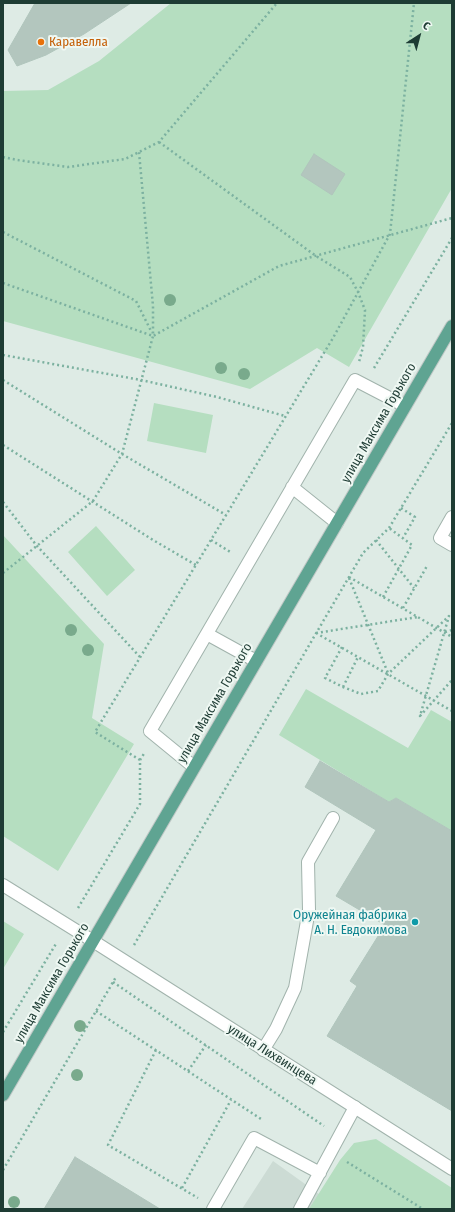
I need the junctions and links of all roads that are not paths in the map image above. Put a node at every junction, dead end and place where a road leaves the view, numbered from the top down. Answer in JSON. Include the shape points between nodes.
{"nodes":[{"id":1,"x":452,"y":326,"type":"edge"},
{"id":2,"x":405,"y":406,"type":"junction"},
{"id":3,"x":292,"y":488,"type":"junction"},
{"id":4,"x":452,"y":517,"type":"edge"},
{"id":5,"x":337,"y":523,"type":"junction"},
{"id":6,"x":452,"y":545,"type":"edge"},
{"id":7,"x":207,"y":634,"type":"junction"},
{"id":8,"x":256,"y":661,"type":"junction"},
{"id":9,"x":194,"y":767,"type":"junction"},
{"id":10,"x":333,"y":818,"type":"dead end"},
{"id":11,"x":3,"y":885,"type":"edge"},
{"id":12,"x":93,"y":941,"type":"junction"},
{"id":13,"x":263,"y":1050,"type":"junction"},
{"id":14,"x":3,"y":1095,"type":"edge"},
{"id":15,"x":355,"y":1107,"type":"junction"},
{"id":16,"x":451,"y":1165,"type":"edge"},
{"id":17,"x":320,"y":1174,"type":"junction"},
{"id":18,"x":213,"y":1208,"type":"edge"},
{"id":19,"x":300,"y":1209,"type":"edge"}],
"edges":[{"from":1,"to":2,"type":"main road","name":"улица Максима Горького"},
{"from":2,"to":3,"type":"street","via":[[354,380]]},
{"from":2,"to":5,"type":"main road","name":"улица Максима Горького"},
{"from":3,"to":5,"type":"street"},
{"from":3,"to":7,"type":"street"},
{"from":4,"to":6,"type":"street","via":[[440,538]]},
{"from":5,"to":8,"type":"main road","name":"улица Максима Горького"},
{"from":7,"to":8,"type":"street"},
{"from":7,"to":9,"type":"street","via":[[150,731]]},
{"from":8,"to":9,"type":"main road","name":"улица Максима Горького"},
{"from":9,"to":12,"type":"main road","name":"улица Максима Горького"},
{"from":10,"to":13,"type":"street","via":[[308,862],[310,910],[295,988]]},
{"from":11,"to":12,"type":"street","name":"улица Лихвинцева"},
{"from":12,"to":13,"type":"street","name":"улица Лихвинцева"},
{"from":12,"to":14,"type":"main road","name":"улица Максима Горького"},
{"from":13,"to":15,"type":"street","name":"улица Лихвинцева"},
{"from":15,"to":16,"type":"street","name":"улица Лихвинцева"},
{"from":15,"to":17,"type":"street"},
{"from":17,"to":18,"type":"street","via":[[254,1138]]},
{"from":17,"to":19,"type":"street"}]}
